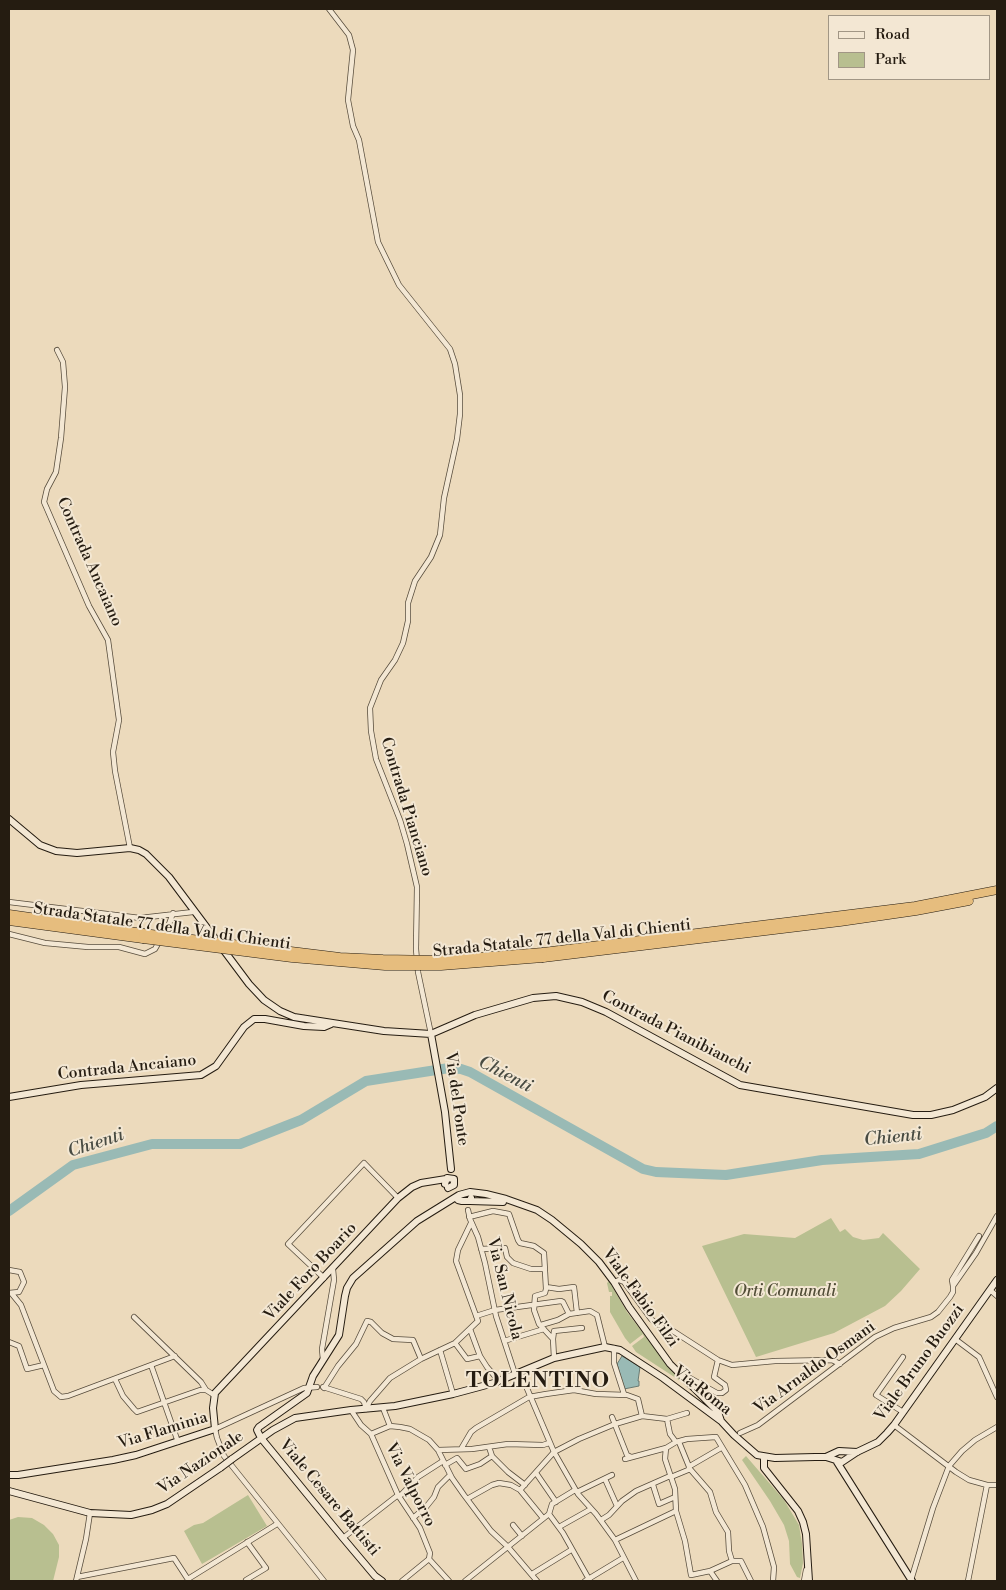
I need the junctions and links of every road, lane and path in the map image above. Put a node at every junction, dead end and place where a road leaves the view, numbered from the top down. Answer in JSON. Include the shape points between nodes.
{"nodes":[{"id":1,"x":329,"y":9,"type":"edge"},
{"id":2,"x":57,"y":350,"type":"dead end"},
{"id":3,"x":9,"y":819,"type":"edge"},
{"id":4,"x":130,"y":848,"type":"junction"},
{"id":5,"x":997,"y":890,"type":"edge"},
{"id":6,"x":997,"y":894,"type":"edge"},
{"id":7,"x":9,"y":902,"type":"edge"},
{"id":8,"x":193,"y":912,"type":"junction"},
{"id":9,"x":172,"y":913,"type":"junction"},
{"id":10,"x":9,"y":914,"type":"edge"},
{"id":11,"x":840,"y":919,"type":"junction"},
{"id":12,"x":9,"y":921,"type":"edge"},
{"id":13,"x":9,"y":934,"type":"edge"},
{"id":14,"x":143,"y":936,"type":"junction"},
{"id":15,"x":331,"y":1024,"type":"junction"},
{"id":16,"x":431,"y":1034,"type":"junction"},
{"id":17,"x":997,"y":1088,"type":"edge"},
{"id":18,"x":9,"y":1097,"type":"edge"},
{"id":19,"x":450,"y":1183,"type":"junction"},
{"id":20,"x":468,"y":1192,"type":"junction"},
{"id":21,"x":456,"y":1197,"type":"junction"},
{"id":22,"x":398,"y":1198,"type":"junction"},
{"id":23,"x":448,"y":1202,"type":"junction"},
{"id":24,"x":469,"y":1205,"type":"junction"},
{"id":25,"x":524,"y":1205,"type":"junction"},
{"id":26,"x":997,"y":1216,"type":"edge"},
{"id":27,"x":469,"y":1217,"type":"junction"},
{"id":28,"x":471,"y":1223,"type":"junction"},
{"id":29,"x":980,"y":1236,"type":"dead end"},
{"id":30,"x":481,"y":1249,"type":"junction"},
{"id":31,"x":333,"y":1269,"type":"junction"},
{"id":32,"x":544,"y":1269,"type":"junction"},
{"id":33,"x":9,"y":1270,"type":"edge"},
{"id":34,"x":324,"y":1278,"type":"junction"},
{"id":35,"x":997,"y":1280,"type":"edge"},
{"id":36,"x":614,"y":1282,"type":"junction"},
{"id":37,"x":952,"y":1286,"type":"junction"},
{"id":38,"x":546,"y":1287,"type":"junction"},
{"id":39,"x":21,"y":1289,"type":"junction"},
{"id":40,"x":990,"y":1290,"type":"junction"},
{"id":41,"x":10,"y":1293,"type":"edge"},
{"id":42,"x":997,"y":1296,"type":"edge"},
{"id":43,"x":534,"y":1304,"type":"junction"},
{"id":44,"x":21,"y":1305,"type":"junction"},
{"id":45,"x":495,"y":1310,"type":"junction"},
{"id":46,"x":577,"y":1313,"type":"junction"},
{"id":47,"x":568,"y":1314,"type":"junction"},
{"id":48,"x":476,"y":1316,"type":"junction"},
{"id":49,"x":134,"y":1317,"type":"dead end"},
{"id":50,"x":558,"y":1320,"type":"junction"},
{"id":51,"x":542,"y":1327,"type":"junction"},
{"id":52,"x":582,"y":1328,"type":"dead end"},
{"id":53,"x":470,"y":1329,"type":"junction"},
{"id":54,"x":560,"y":1330,"type":"junction"},
{"id":55,"x":553,"y":1339,"type":"junction"},
{"id":56,"x":955,"y":1339,"type":"junction"},
{"id":57,"x":504,"y":1341,"type":"junction"},
{"id":58,"x":9,"y":1342,"type":"edge"},
{"id":59,"x":455,"y":1343,"type":"junction"},
{"id":60,"x":605,"y":1347,"type":"junction"},
{"id":61,"x":614,"y":1348,"type":"junction"},
{"id":62,"x":440,"y":1350,"type":"junction"},
{"id":63,"x":174,"y":1356,"type":"junction"},
{"id":64,"x":480,"y":1356,"type":"junction"},
{"id":65,"x":902,"y":1356,"type":"dead end"},
{"id":66,"x":421,"y":1358,"type":"junction"},
{"id":67,"x":554,"y":1358,"type":"junction"},
{"id":68,"x":323,"y":1360,"type":"junction"},
{"id":69,"x":718,"y":1360,"type":"junction"},
{"id":70,"x":840,"y":1364,"type":"junction"},
{"id":71,"x":44,"y":1365,"type":"junction"},
{"id":72,"x":151,"y":1365,"type":"junction"},
{"id":73,"x":517,"y":1373,"type":"junction"},
{"id":74,"x":115,"y":1378,"type":"junction"},
{"id":75,"x":685,"y":1381,"type":"junction"},
{"id":76,"x":496,"y":1382,"type":"junction"},
{"id":77,"x":310,"y":1386,"type":"junction"},
{"id":78,"x":321,"y":1387,"type":"junction"},
{"id":79,"x":206,"y":1390,"type":"junction"},
{"id":80,"x":453,"y":1394,"type":"junction"},
{"id":81,"x":624,"y":1394,"type":"junction"},
{"id":82,"x":214,"y":1396,"type":"junction"},
{"id":83,"x":997,"y":1397,"type":"edge"},
{"id":84,"x":530,"y":1398,"type":"junction"},
{"id":85,"x":164,"y":1403,"type":"junction"},
{"id":86,"x":366,"y":1408,"type":"junction"},
{"id":87,"x":383,"y":1408,"type":"junction"},
{"id":88,"x":351,"y":1410,"type":"junction"},
{"id":89,"x":903,"y":1412,"type":"junction"},
{"id":90,"x":687,"y":1413,"type":"dead end"},
{"id":91,"x":642,"y":1416,"type":"junction"},
{"id":92,"x":612,"y":1417,"type":"dead end"},
{"id":93,"x":667,"y":1419,"type":"junction"},
{"id":94,"x":721,"y":1420,"type":"junction"},
{"id":95,"x":615,"y":1424,"type":"junction"},
{"id":96,"x":894,"y":1425,"type":"junction"},
{"id":97,"x":390,"y":1426,"type":"junction"},
{"id":98,"x":997,"y":1427,"type":"edge"},
{"id":99,"x":215,"y":1429,"type":"junction"},
{"id":100,"x":740,"y":1433,"type":"dead end"},
{"id":101,"x":371,"y":1434,"type":"junction"},
{"id":102,"x":261,"y":1438,"type":"junction"},
{"id":103,"x":178,"y":1442,"type":"junction"},
{"id":104,"x":677,"y":1442,"type":"junction"},
{"id":105,"x":549,"y":1443,"type":"junction"},
{"id":106,"x":489,"y":1447,"type":"junction"},
{"id":107,"x":666,"y":1448,"type":"junction"},
{"id":108,"x":721,"y":1448,"type":"junction"},
{"id":109,"x":461,"y":1449,"type":"junction"},
{"id":110,"x":438,"y":1450,"type":"junction"},
{"id":111,"x":554,"y":1452,"type":"junction"},
{"id":112,"x":857,"y":1452,"type":"junction"},
{"id":113,"x":492,"y":1456,"type":"junction"},
{"id":114,"x":631,"y":1456,"type":"junction"},
{"id":115,"x":764,"y":1457,"type":"junction"},
{"id":116,"x":625,"y":1459,"type":"dead end"},
{"id":117,"x":840,"y":1459,"type":"junction"},
{"id":118,"x":444,"y":1463,"type":"junction"},
{"id":119,"x":690,"y":1466,"type":"junction"},
{"id":120,"x":949,"y":1466,"type":"junction"},
{"id":121,"x":536,"y":1473,"type":"junction"},
{"id":122,"x":9,"y":1475,"type":"edge"},
{"id":123,"x":450,"y":1475,"type":"junction"},
{"id":124,"x":612,"y":1475,"type":"dead end"},
{"id":125,"x":671,"y":1477,"type":"junction"},
{"id":126,"x":605,"y":1478,"type":"junction"},
{"id":127,"x":525,"y":1485,"type":"junction"},
{"id":128,"x":653,"y":1485,"type":"junction"},
{"id":129,"x":987,"y":1485,"type":"junction"},
{"id":130,"x":997,"y":1485,"type":"edge"},
{"id":131,"x":520,"y":1490,"type":"junction"},
{"id":132,"x":9,"y":1491,"type":"edge"},
{"id":133,"x":576,"y":1491,"type":"junction"},
{"id":134,"x":398,"y":1496,"type":"junction"},
{"id":135,"x":675,"y":1497,"type":"junction"},
{"id":136,"x":467,"y":1499,"type":"junction"},
{"id":137,"x":556,"y":1502,"type":"junction"},
{"id":138,"x":615,"y":1508,"type":"junction"},
{"id":139,"x":591,"y":1509,"type":"junction"},
{"id":140,"x":676,"y":1511,"type":"junction"},
{"id":141,"x":90,"y":1513,"type":"junction"},
{"id":142,"x":549,"y":1514,"type":"junction"},
{"id":143,"x":413,"y":1518,"type":"junction"},
{"id":144,"x":543,"y":1518,"type":"junction"},
{"id":145,"x":601,"y":1520,"type":"junction"},
{"id":146,"x":277,"y":1524,"type":"junction"},
{"id":147,"x":513,"y":1525,"type":"dead end"},
{"id":148,"x":559,"y":1527,"type":"junction"},
{"id":149,"x":522,"y":1536,"type":"junction"},
{"id":150,"x":343,"y":1538,"type":"junction"},
{"id":151,"x":615,"y":1540,"type":"junction"},
{"id":152,"x":247,"y":1542,"type":"junction"},
{"id":153,"x":508,"y":1547,"type":"junction"},
{"id":154,"x":571,"y":1550,"type":"junction"},
{"id":155,"x":623,"y":1558,"type":"junction"},
{"id":156,"x":429,"y":1559,"type":"junction"},
{"id":157,"x":732,"y":1561,"type":"junction"},
{"id":158,"x":807,"y":1564,"type":"junction"},
{"id":159,"x":710,"y":1571,"type":"junction"},
{"id":160,"x":532,"y":1574,"type":"junction"},
{"id":161,"x":375,"y":1578,"type":"edge"},
{"id":162,"x":76,"y":1579,"type":"edge"},
{"id":163,"x":189,"y":1580,"type":"edge"},
{"id":164,"x":246,"y":1580,"type":"dead end"},
{"id":165,"x":587,"y":1580,"type":"edge"},
{"id":166,"x":912,"y":1580,"type":"edge"},
{"id":167,"x":323,"y":1581,"type":"edge"},
{"id":168,"x":382,"y":1581,"type":"edge"},
{"id":169,"x":402,"y":1581,"type":"edge"},
{"id":170,"x":449,"y":1581,"type":"edge"},
{"id":171,"x":465,"y":1581,"type":"edge"},
{"id":172,"x":537,"y":1581,"type":"edge"},
{"id":173,"x":636,"y":1581,"type":"edge"},
{"id":174,"x":718,"y":1581,"type":"edge"},
{"id":175,"x":751,"y":1581,"type":"edge"},
{"id":176,"x":773,"y":1581,"type":"edge"},
{"id":177,"x":804,"y":1581,"type":"edge"},
{"id":178,"x":809,"y":1581,"type":"edge"},
{"id":179,"x":968,"y":1581,"type":"edge"}],
"edges":[{"from":1,"to":16,"type":"street","name":"Contrada Pianciano","via":[[349,35],[353,50],[348,100],[378,242],[399,284],[450,349],[460,395],[457,439],[444,498],[440,535],[431,558],[415,581],[408,603],[403,643],[381,680],[370,708],[370,732],[376,759],[400,820],[416,887],[418,972]]},
{"from":2,"to":4,"type":"street","name":"Contrada Ancaiano","via":[[63,362],[65,387],[61,438],[56,472],[44,502],[89,606],[108,640],[119,720],[113,752],[115,771]]},
{"from":3,"to":4,"type":"street","via":[[40,845],[56,851],[78,853]]},
{"from":4,"to":8,"type":"street","via":[[139,850],[169,877]]},
{"from":5,"to":11,"type":"highway","name":"Strada Statale 77 della Val di Chienti"},
{"from":6,"to":11,"type":"highway","name":"Strada Statale 77 della Val di Chienti","via":[[950,906]]},
{"from":7,"to":9,"type":"street","via":[[140,918]]},
{"from":8,"to":9,"type":"street"},
{"from":8,"to":15,"type":"street","via":[[264,1000],[294,1017]]},
{"from":9,"to":13,"type":"street","via":[[155,949],[145,954],[119,947],[45,943]]},
{"from":10,"to":14,"type":"highway","name":"Strada Statale 77 della Val di Chienti"},
{"from":11,"to":14,"type":"highway","name":"Strada Statale 77 della Val di Chienti","bridge":true,"via":[[543,958],[441,966],[340,963]]},
{"from":12,"to":14,"type":"highway","name":"Strada Statale 77 della Val di Chienti"},
{"from":15,"to":16,"type":"street","name":"Contrada Ancaiano","via":[[384,1032]]},
{"from":15,"to":18,"type":"street","name":"Contrada Ancaiano","via":[[314,1027],[254,1019],[244,1027],[216,1066],[201,1075],[81,1085]]},
{"from":16,"to":17,"type":"street","name":"Contrada Pianibianchi","via":[[485,1012],[534,998],[556,996],[606,1012],[740,1085],[913,1115],[953,1110],[985,1097]]},
{"from":16,"to":19,"type":"street","name":"Via del Ponte","via":[[445,1112]]},
{"from":19,"to":20,"type":"street"},
{"from":19,"to":21,"type":"street","name":"Via del Ponte"},
{"from":19,"to":22,"type":"street","name":"Viale Foro Boario","via":[[430,1181],[416,1185]]},
{"from":19,"to":23,"type":"street","name":"Via del Ponte"},
{"from":20,"to":21,"type":"street"},
{"from":20,"to":24,"type":"street","via":[[472,1196]]},
{"from":20,"to":25,"type":"street","name":"Viale Fabio Filzi"},
{"from":21,"to":23,"type":"street"},
{"from":21,"to":24,"type":"street","name":"Viale Fabio Filzi"},
{"from":22,"to":31,"type":"street","name":"Viale Foro Boario"},
{"from":22,"to":34,"type":"street","via":[[364,1163],[288,1244]]},
{"from":23,"to":68,"type":"street","via":[[418,1221],[353,1278],[344,1296],[339,1335]]},
{"from":24,"to":25,"type":"street","name":"Viale Fabio Filzi","via":[[498,1201]]},
{"from":24,"to":27,"type":"street","name":"Via San Nicola"},
{"from":25,"to":36,"type":"street","name":"Viale Fabio Filzi","via":[[552,1220],[581,1244]]},
{"from":26,"to":37,"type":"street","name":"Via Arnaldo Osmani"},
{"from":27,"to":28,"type":"street","name":"Via San Nicola"},
{"from":27,"to":32,"type":"street","via":[[492,1211],[510,1214],[520,1243],[534,1246],[544,1253]]},
{"from":28,"to":30,"type":"street","name":"Via San Nicola"},
{"from":28,"to":48,"type":"street","via":[[456,1261]]},
{"from":29,"to":37,"type":"street","via":[[952,1280]]},
{"from":30,"to":32,"type":"street","via":[[505,1248],[512,1263]]},
{"from":30,"to":45,"type":"street","name":"Via San Nicola"},
{"from":31,"to":34,"type":"street","name":"Viale Foro Boario"},
{"from":31,"to":68,"type":"street"},
{"from":32,"to":38,"type":"street"},
{"from":33,"to":39,"type":"street","via":[[16,1270],[22,1275]]},
{"from":34,"to":82,"type":"street","name":"Viale Foro Boario"},
{"from":35,"to":40,"type":"street","name":"Viale Bruno Buozzi"},
{"from":36,"to":69,"type":"street","via":[[624,1282],[657,1324],[674,1331]]},
{"from":36,"to":75,"type":"street","name":"Viale Fabio Filzi","via":[[658,1349]]},
{"from":37,"to":70,"type":"street","name":"Via Arnaldo Osmani","via":[[950,1297],[931,1317],[876,1337]]},
{"from":38,"to":43,"type":"street","via":[[545,1293],[535,1296]]},
{"from":38,"to":46,"type":"street","via":[[574,1287]]},
{"from":39,"to":41,"type":"street"},
{"from":39,"to":44,"type":"street"},
{"from":40,"to":42,"type":"street"},
{"from":40,"to":56,"type":"street","name":"Viale Bruno Buozzi"},
{"from":41,"to":44,"type":"street"},
{"from":43,"to":45,"type":"street"},
{"from":43,"to":47,"type":"street","via":[[561,1301]]},
{"from":43,"to":51,"type":"street"},
{"from":44,"to":71,"type":"street"},
{"from":45,"to":48,"type":"street"},
{"from":45,"to":57,"type":"street","name":"Via San Nicola"},
{"from":46,"to":47,"type":"street"},
{"from":46,"to":60,"type":"street","via":[[597,1315]]},
{"from":47,"to":50,"type":"street"},
{"from":48,"to":53,"type":"street","via":[[478,1321]]},
{"from":49,"to":63,"type":"street"},
{"from":50,"to":51,"type":"street"},
{"from":50,"to":54,"type":"street"},
{"from":51,"to":55,"type":"street"},
{"from":51,"to":57,"type":"street"},
{"from":52,"to":54,"type":"street"},
{"from":53,"to":59,"type":"street"},
{"from":53,"to":64,"type":"street"},
{"from":54,"to":55,"type":"street","via":[[554,1331]]},
{"from":55,"to":67,"type":"street"},
{"from":56,"to":83,"type":"street","via":[[979,1357]]},
{"from":56,"to":89,"type":"street","name":"Viale Bruno Buozzi"},
{"from":57,"to":73,"type":"street","name":"Via San Nicola"},
{"from":58,"to":71,"type":"street","via":[[19,1346],[27,1369]]},
{"from":59,"to":62,"type":"street"},
{"from":59,"to":64,"type":"street","via":[[467,1359]]},
{"from":60,"to":61,"type":"street","name":"Via Roma"},
{"from":60,"to":67,"type":"street","name":"Via Roma"},
{"from":61,"to":81,"type":"street","via":[[614,1363]]},
{"from":61,"to":94,"type":"street","name":"Via Roma","via":[[631,1356]]},
{"from":62,"to":66,"type":"street"},
{"from":62,"to":80,"type":"street"},
{"from":63,"to":72,"type":"street"},
{"from":63,"to":79,"type":"street"},
{"from":64,"to":76,"type":"street"},
{"from":65,"to":89,"type":"street","via":[[876,1395]]},
{"from":66,"to":78,"type":"street","via":[[413,1340],[393,1339],[367,1321],[356,1344]]},
{"from":66,"to":86,"type":"street","via":[[390,1378]]},
{"from":67,"to":73,"type":"street","name":"Via Roma"},
{"from":68,"to":77,"type":"street"},
{"from":69,"to":70,"type":"street","via":[[732,1365],[832,1360]]},
{"from":69,"to":75,"type":"street","via":[[714,1377],[725,1385],[726,1390],[722,1393],[690,1378]]},
{"from":70,"to":100,"type":"street","name":"Via Arnaldo Osmani","via":[[758,1425]]},
{"from":71,"to":74,"type":"street","via":[[54,1391],[61,1397]]},
{"from":72,"to":74,"type":"street"},
{"from":72,"to":85,"type":"street"},
{"from":73,"to":76,"type":"street","name":"Via Roma"},
{"from":73,"to":84,"type":"street","name":"Via San Nicola"},
{"from":74,"to":85,"type":"street","via":[[123,1396],[137,1412]]},
{"from":75,"to":94,"type":"street","name":"Viale Fabio Filzi","via":[[718,1412]]},
{"from":76,"to":80,"type":"street","name":"Via Roma"},
{"from":77,"to":78,"type":"street","name":"Via Flaminia"},
{"from":77,"to":99,"type":"street","name":"Via Flaminia"},
{"from":77,"to":102,"type":"street","via":[[306,1395],[259,1427]]},
{"from":78,"to":86,"type":"street","name":"Via Flaminia","via":[[363,1400]]},
{"from":79,"to":82,"type":"street"},
{"from":79,"to":85,"type":"street"},
{"from":80,"to":87,"type":"street","name":"Via Roma"},
{"from":81,"to":84,"type":"street","via":[[574,1390]]},
{"from":81,"to":91,"type":"street","via":[[638,1399]]},
{"from":82,"to":99,"type":"street"},
{"from":84,"to":105,"type":"street","name":"Via San Nicola"},
{"from":84,"to":109,"type":"street","via":[[471,1432]]},
{"from":85,"to":103,"type":"street"},
{"from":86,"to":87,"type":"street","name":"Via Nazionale"},
{"from":86,"to":88,"type":"street","name":"Via Nazionale"},
{"from":87,"to":97,"type":"street"},
{"from":88,"to":101,"type":"street","name":"Via Valporro"},
{"from":88,"to":102,"type":"street","name":"Via Nazionale","via":[[295,1418]]},
{"from":89,"to":96,"type":"street","name":"Viale Bruno Buozzi"},
{"from":90,"to":93,"type":"street"},
{"from":91,"to":93,"type":"street"},
{"from":91,"to":95,"type":"street"},
{"from":92,"to":95,"type":"street"},
{"from":93,"to":104,"type":"street","via":[[670,1434]]},
{"from":94,"to":115,"type":"street","name":"Via Roma","via":[[751,1451]]},
{"from":95,"to":111,"type":"street"},
{"from":95,"to":114,"type":"street","via":[[627,1455]]},
{"from":96,"to":112,"type":"street","name":"Viale Bruno Buozzi","via":[[878,1442]]},
{"from":96,"to":120,"type":"street"},
{"from":97,"to":101,"type":"street"},
{"from":97,"to":110,"type":"street","via":[[410,1429],[429,1440]]},
{"from":98,"to":120,"type":"street","via":[[975,1440]]},
{"from":99,"to":103,"type":"street","name":"Via Flaminia"},
{"from":99,"to":146,"type":"street","via":[[224,1456]]},
{"from":101,"to":134,"type":"street","name":"Via Valporro"},
{"from":102,"to":141,"type":"street","name":"Via Nazionale","bridge":true,"via":[[167,1504],[122,1515]]},
{"from":102,"to":150,"type":"street","name":"Viale Cesare Battisti"},
{"from":103,"to":122,"type":"street","name":"Via Flaminia","via":[[113,1460]]},
{"from":104,"to":107,"type":"street"},
{"from":104,"to":108,"type":"street","via":[[716,1437]]},
{"from":104,"to":119,"type":"street"},
{"from":105,"to":106,"type":"street"},
{"from":105,"to":111,"type":"street","name":"Via San Nicola"},
{"from":106,"to":109,"type":"street"},
{"from":106,"to":113,"type":"street"},
{"from":107,"to":114,"type":"street"},
{"from":107,"to":125,"type":"street","via":[[665,1459]]},
{"from":108,"to":119,"type":"street"},
{"from":108,"to":176,"type":"street","via":[[745,1485],[763,1527],[774,1567]]},
{"from":109,"to":110,"type":"street"},
{"from":110,"to":118,"type":"street"},
{"from":111,"to":121,"type":"street"},
{"from":111,"to":133,"type":"street","name":"Via San Nicola"},
{"from":112,"to":117,"type":"street","name":"Viale Bruno Buozzi"},
{"from":112,"to":117,"type":"street","name":"Viale Bruno Buozzi","via":[[843,1452],[846,1455]]},
{"from":113,"to":118,"type":"street","via":[[466,1469],[457,1458]]},
{"from":113,"to":127,"type":"street"},
{"from":114,"to":116,"type":"street"},
{"from":115,"to":117,"type":"street"},
{"from":115,"to":158,"type":"street","via":[[764,1468],[803,1522]]},
{"from":117,"to":166,"type":"street","via":[[844,1472]]},
{"from":118,"to":123,"type":"street"},
{"from":118,"to":134,"type":"street","via":[[418,1477]]},
{"from":119,"to":125,"type":"street"},
{"from":119,"to":157,"type":"street","via":[[710,1492],[716,1512],[728,1532],[728,1551]]},
{"from":120,"to":129,"type":"street","via":[[969,1480]]},
{"from":120,"to":166,"type":"street"},
{"from":121,"to":127,"type":"street"},
{"from":121,"to":137,"type":"street"},
{"from":123,"to":136,"type":"street"},
{"from":123,"to":143,"type":"street","via":[[426,1507]]},
{"from":124,"to":126,"type":"street"},
{"from":125,"to":128,"type":"street"},
{"from":125,"to":135,"type":"street"},
{"from":126,"to":133,"type":"street"},
{"from":126,"to":138,"type":"street"},
{"from":127,"to":131,"type":"street"},
{"from":128,"to":135,"type":"street","via":[[659,1504]]},
{"from":128,"to":138,"type":"street","via":[[636,1491]]},
{"from":129,"to":130,"type":"street"},
{"from":129,"to":179,"type":"street"},
{"from":131,"to":136,"type":"street","via":[[499,1483]]},
{"from":131,"to":144,"type":"street"},
{"from":132,"to":141,"type":"street","name":"Via Nazionale"},
{"from":133,"to":137,"type":"street"},
{"from":133,"to":139,"type":"street","name":"Via San Nicola"},
{"from":134,"to":143,"type":"street","name":"Via Valporro"},
{"from":134,"to":150,"type":"street"},
{"from":135,"to":140,"type":"street"},
{"from":136,"to":153,"type":"street","via":[[491,1531]]},
{"from":137,"to":142,"type":"street"},
{"from":138,"to":145,"type":"street"},
{"from":139,"to":145,"type":"street","name":"Via San Nicola"},
{"from":139,"to":148,"type":"street"},
{"from":140,"to":151,"type":"street"},
{"from":140,"to":159,"type":"street","via":[[691,1575]]},
{"from":141,"to":162,"type":"street"},
{"from":142,"to":144,"type":"street"},
{"from":142,"to":148,"type":"street"},
{"from":143,"to":156,"type":"street","name":"Via Valporro","via":[[430,1553]]},
{"from":144,"to":149,"type":"street"},
{"from":145,"to":151,"type":"street","name":"Via San Nicola"},
{"from":146,"to":152,"type":"street"},
{"from":146,"to":167,"type":"street"},
{"from":147,"to":149,"type":"street"},
{"from":148,"to":154,"type":"street"},
{"from":149,"to":153,"type":"street"},
{"from":150,"to":161,"type":"street","name":"Viale Cesare Battisti"},
{"from":151,"to":155,"type":"street","name":"Via San Nicola"},
{"from":152,"to":163,"type":"street"},
{"from":152,"to":164,"type":"street","via":[[266,1568]]},
{"from":153,"to":160,"type":"street"},
{"from":153,"to":171,"type":"street"},
{"from":154,"to":160,"type":"street"},
{"from":154,"to":165,"type":"street"},
{"from":155,"to":165,"type":"street"},
{"from":155,"to":173,"type":"street","name":"Via San Nicola"},
{"from":156,"to":169,"type":"street"},
{"from":156,"to":170,"type":"street"},
{"from":157,"to":159,"type":"street"},
{"from":157,"to":175,"type":"street","via":[[740,1561]]},
{"from":158,"to":177,"type":"street"},
{"from":158,"to":178,"type":"street"},
{"from":159,"to":174,"type":"street"},
{"from":160,"to":172,"type":"street"},
{"from":161,"to":168,"type":"street","name":"Viale Cesare Battisti"},
{"from":162,"to":163,"type":"street","via":[[174,1558]]}]}
